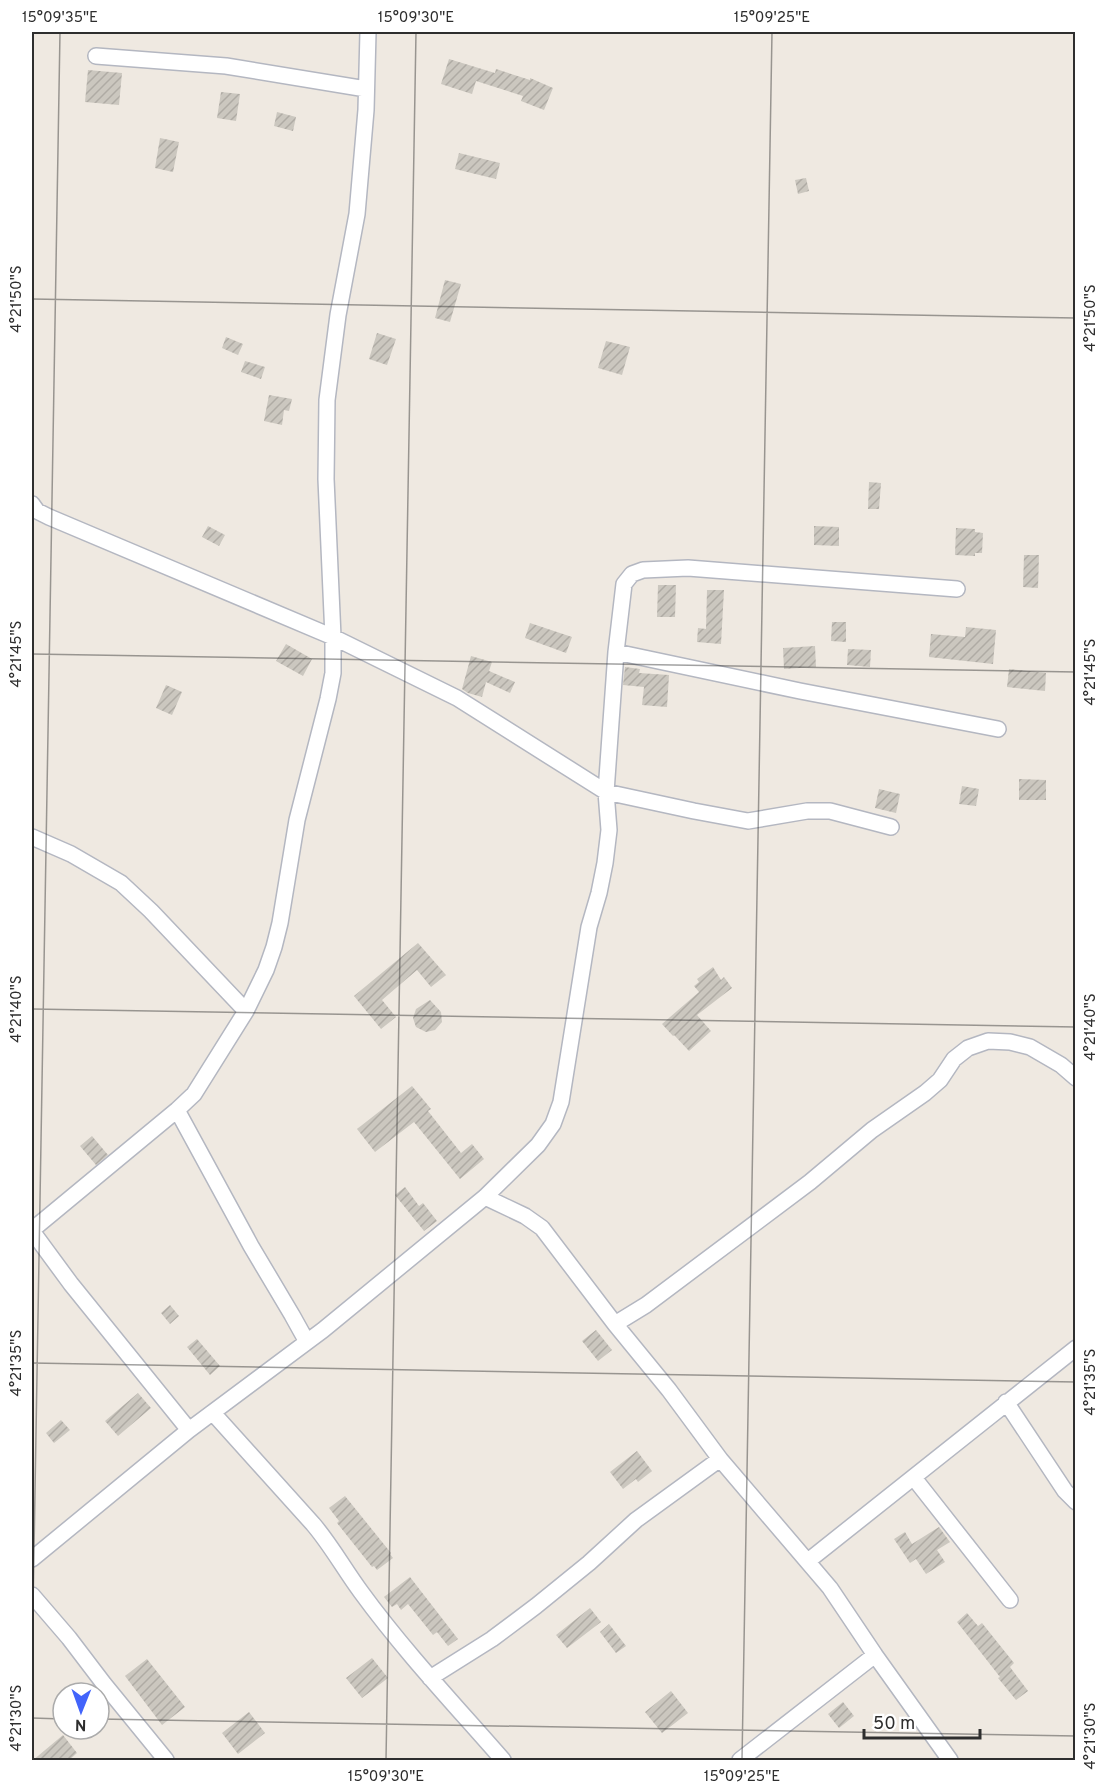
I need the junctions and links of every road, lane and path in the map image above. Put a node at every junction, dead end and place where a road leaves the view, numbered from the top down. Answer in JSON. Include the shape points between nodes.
{"nodes":[{"id":1,"x":368,"y":32,"type":"edge"},
{"id":2,"x":96,"y":56,"type":"dead end"},
{"id":3,"x":366,"y":89,"type":"junction"},
{"id":4,"x":32,"y":504,"type":"edge"},
{"id":5,"x":957,"y":589,"type":"dead end"},
{"id":6,"x":333,"y":637,"type":"junction"},
{"id":7,"x":616,"y":652,"type":"junction"},
{"id":8,"x":998,"y":729,"type":"dead end"},
{"id":9,"x":606,"y":792,"type":"junction"},
{"id":10,"x":891,"y":826,"type":"dead end"},
{"id":11,"x":32,"y":837,"type":"edge"},
{"id":12,"x":246,"y":1011,"type":"junction"},
{"id":13,"x":1076,"y":1078,"type":"edge"},
{"id":14,"x":177,"y":1110,"type":"junction"},
{"id":15,"x":485,"y":1197,"type":"junction"},
{"id":16,"x":32,"y":1231,"type":"edge"},
{"id":17,"x":615,"y":1324,"type":"junction"},
{"id":18,"x":307,"y":1342,"type":"junction"},
{"id":19,"x":1076,"y":1348,"type":"edge"},
{"id":20,"x":1006,"y":1402,"type":"junction"},
{"id":21,"x":213,"y":1413,"type":"junction"},
{"id":22,"x":189,"y":1430,"type":"junction"},
{"id":23,"x":720,"y":1459,"type":"junction"},
{"id":24,"x":914,"y":1478,"type":"junction"},
{"id":25,"x":1076,"y":1502,"type":"edge"},
{"id":26,"x":32,"y":1559,"type":"edge"},
{"id":27,"x":808,"y":1561,"type":"junction"},
{"id":28,"x":32,"y":1596,"type":"edge"},
{"id":29,"x":1010,"y":1600,"type":"dead end"},
{"id":30,"x":874,"y":1655,"type":"junction"},
{"id":31,"x":430,"y":1678,"type":"junction"},
{"id":32,"x":166,"y":1761,"type":"edge"},
{"id":33,"x":503,"y":1761,"type":"edge"},
{"id":34,"x":740,"y":1761,"type":"edge"},
{"id":35,"x":950,"y":1761,"type":"edge"}],
"edges":[{"from":1,"to":3,"type":"street"},
{"from":2,"to":3,"type":"street","via":[[226,66]]},
{"from":3,"to":6,"type":"street","via":[[357,214],[327,400]]},
{"from":4,"to":6,"type":"street","via":[[49,517]]},
{"from":5,"to":7,"type":"street","via":[[688,568],[643,570],[632,574],[624,584]]},
{"from":6,"to":9,"type":"street","via":[[457,698]]},
{"from":6,"to":12,"type":"street","via":[[333,673],[297,820],[274,947]]},
{"from":7,"to":8,"type":"street"},
{"from":7,"to":9,"type":"street"},
{"from":9,"to":10,"type":"street","via":[[748,821],[830,811]]},
{"from":9,"to":15,"type":"street","via":[[609,830],[605,863],[589,927],[561,1102],[553,1124],[538,1145]]},
{"from":11,"to":12,"type":"street","via":[[121,883]]},
{"from":12,"to":14,"type":"street","via":[[194,1094]]},
{"from":13,"to":17,"type":"street","via":[[1030,1047],[987,1041],[968,1048],[925,1093],[654,1299]]},
{"from":14,"to":16,"type":"street"},
{"from":14,"to":18,"type":"street"},
{"from":15,"to":17,"type":"street","via":[[542,1228]]},
{"from":15,"to":18,"type":"street"},
{"from":16,"to":22,"type":"street"},
{"from":17,"to":23,"type":"street"},
{"from":18,"to":21,"type":"street"},
{"from":19,"to":20,"type":"street"},
{"from":20,"to":24,"type":"street"},
{"from":20,"to":25,"type":"street"},
{"from":21,"to":22,"type":"street"},
{"from":21,"to":31,"type":"street","via":[[327,1540],[360,1591]]},
{"from":22,"to":26,"type":"street"},
{"from":23,"to":27,"type":"street"},
{"from":23,"to":31,"type":"street","via":[[636,1520],[536,1606]]},
{"from":24,"to":27,"type":"street"},
{"from":24,"to":29,"type":"street"},
{"from":27,"to":30,"type":"street"},
{"from":28,"to":32,"type":"street"},
{"from":30,"to":34,"type":"street"},
{"from":30,"to":35,"type":"street"},
{"from":31,"to":33,"type":"street"}]}
